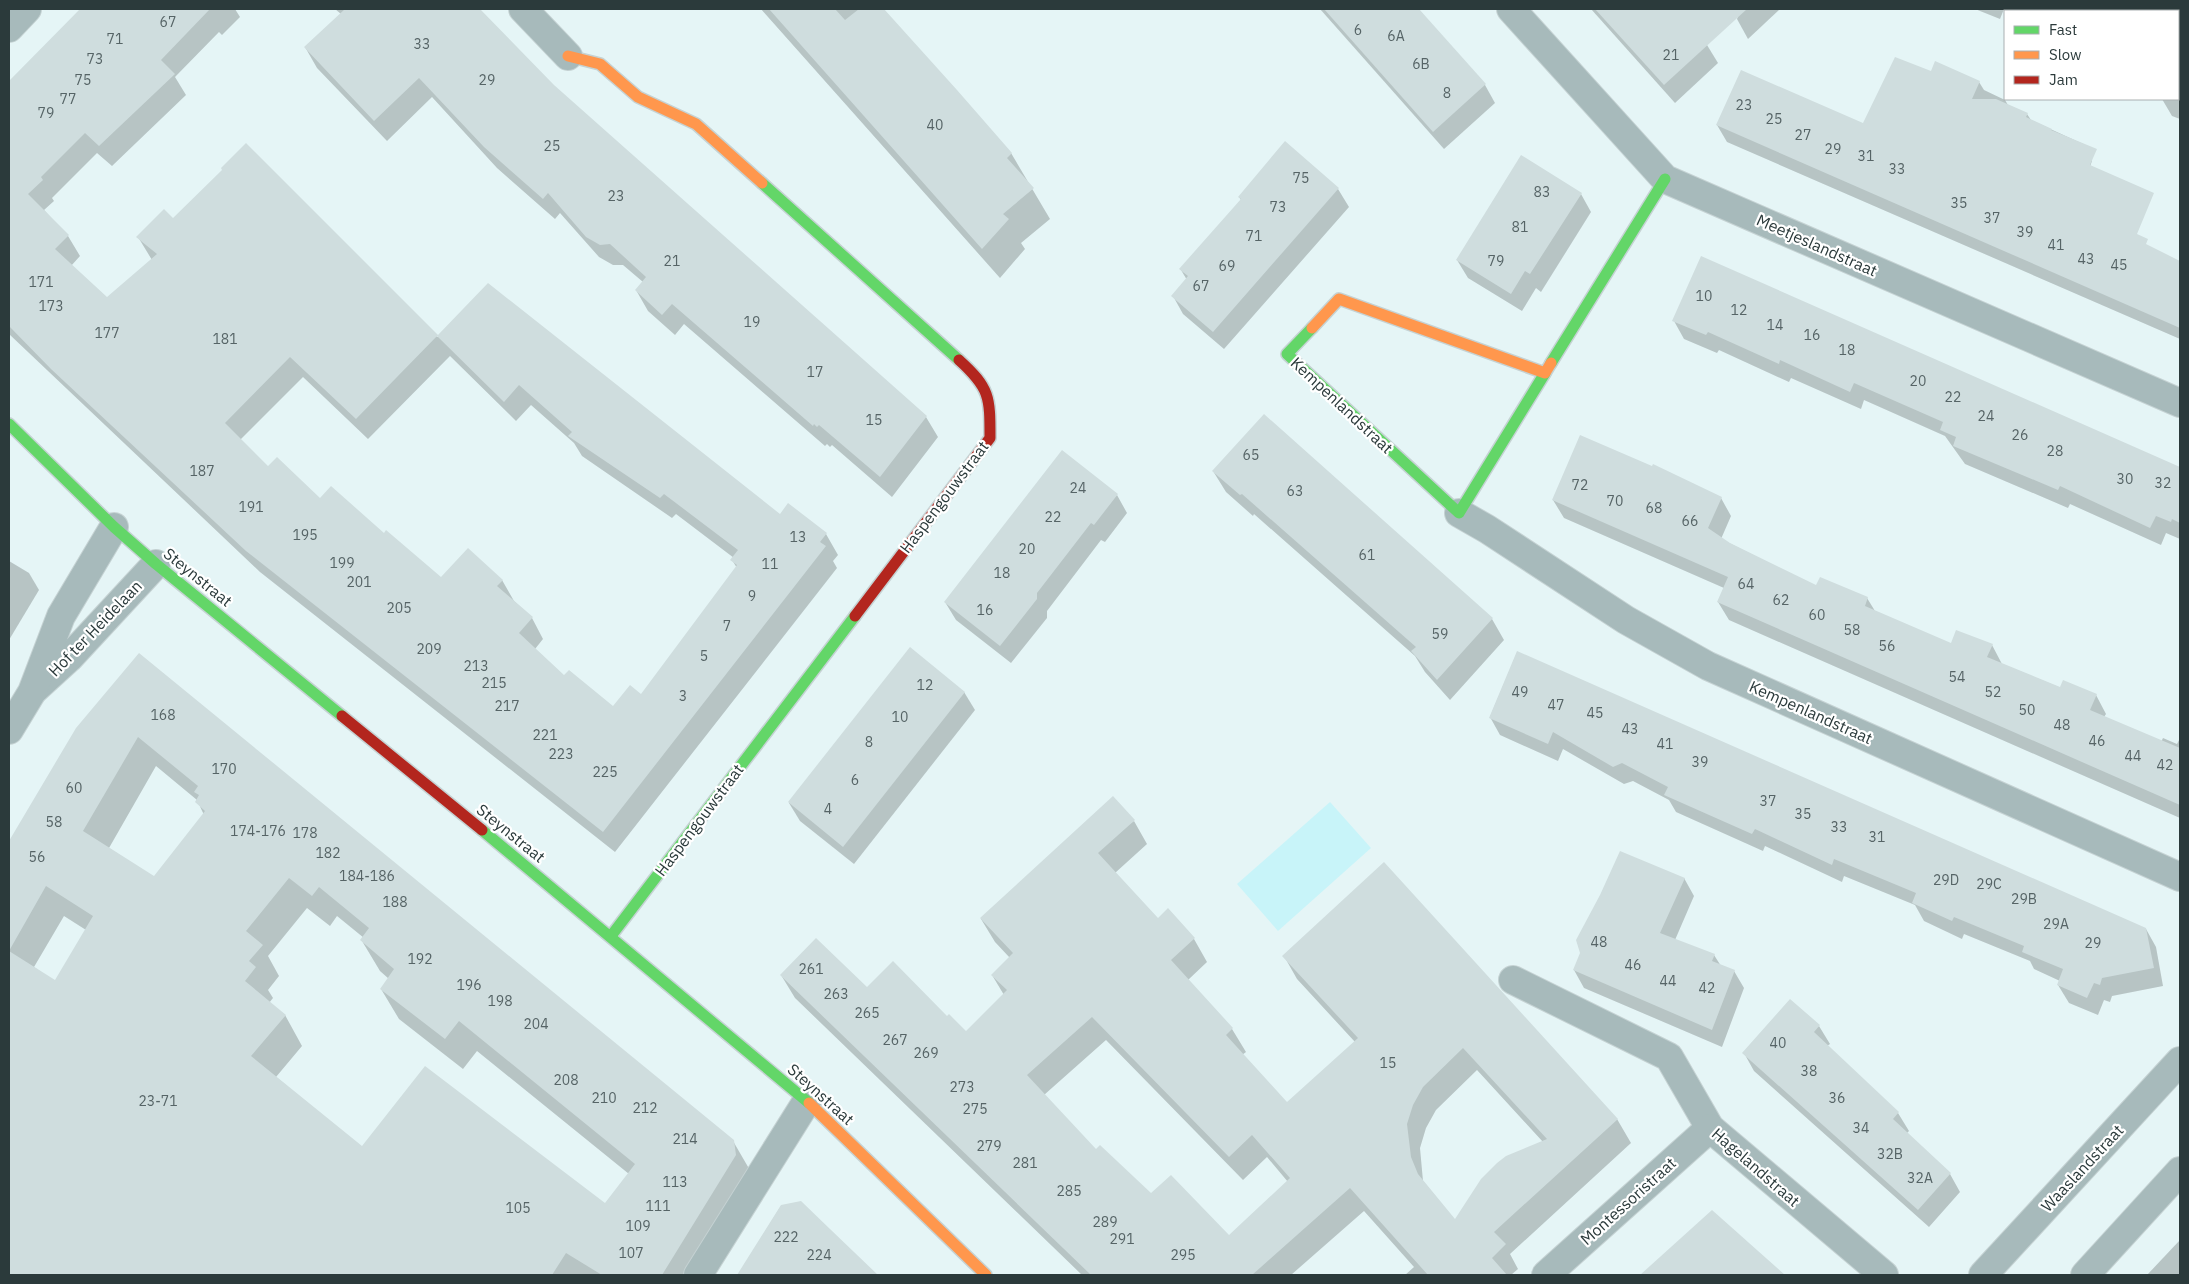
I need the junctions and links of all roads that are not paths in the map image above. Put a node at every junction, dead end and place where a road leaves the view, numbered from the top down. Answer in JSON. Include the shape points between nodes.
{"nodes":[{"id":1,"x":27,"y":9,"type":"edge"},
{"id":2,"x":522,"y":9,"type":"edge"},
{"id":3,"x":1511,"y":9,"type":"edge"},
{"id":4,"x":9,"y":28,"type":"edge"},
{"id":5,"x":568,"y":56,"type":"joint"},
{"id":6,"x":1665,"y":179,"type":"junction"},
{"id":7,"x":1545,"y":374,"type":"junction"},
{"id":8,"x":2180,"y":403,"type":"edge"},
{"id":9,"x":9,"y":424,"type":"edge"},
{"id":10,"x":1459,"y":513,"type":"junction"},
{"id":11,"x":114,"y":527,"type":"junction"},
{"id":12,"x":156,"y":564,"type":"junction"},
{"id":13,"x":32,"y":692,"type":"junction"},
{"id":14,"x":9,"y":730,"type":"edge"},
{"id":15,"x":2180,"y":877,"type":"edge"},
{"id":16,"x":611,"y":936,"type":"junction"},
{"id":17,"x":1512,"y":980,"type":"dead end"},
{"id":18,"x":2180,"y":1061,"type":"edge"},
{"id":19,"x":807,"y":1101,"type":"junction"},
{"id":20,"x":1710,"y":1128,"type":"junction"},
{"id":21,"x":2180,"y":1171,"type":"edge"},
{"id":22,"x":698,"y":1275,"type":"edge"},
{"id":23,"x":986,"y":1275,"type":"edge"},
{"id":24,"x":1546,"y":1275,"type":"edge"},
{"id":25,"x":1884,"y":1275,"type":"edge"},
{"id":26,"x":1983,"y":1275,"type":"edge"},
{"id":27,"x":2085,"y":1275,"type":"edge"}],
"edges":[{"from":1,"to":4,"type":"street"},
{"from":2,"to":5,"type":"street","name":"Haspengouwstraat"},
{"from":3,"to":6,"type":"street","name":"Meetjeslandstraat"},
{"from":5,"to":16,"type":"street","name":"Haspengouwstraat","via":[[600,64],[638,97],[696,124],[979,378],[990,403],[990,438]]},
{"from":6,"to":7,"type":"street"},
{"from":6,"to":8,"type":"street","name":"Meetjeslandstraat"},
{"from":7,"to":10,"type":"street"},
{"from":7,"to":10,"type":"street","name":"Kempenlandstraat","via":[[1339,299],[1287,354]]},
{"from":9,"to":11,"type":"street","name":"Steynstraat"},
{"from":10,"to":15,"type":"street","name":"Kempenlandstraat","via":[[1626,620],[1708,666]]},
{"from":11,"to":12,"type":"street","name":"Steynstraat"},
{"from":11,"to":13,"type":"street","name":"Hof ter Heidelaan","via":[[61,616]]},
{"from":12,"to":13,"type":"street","name":"Hof ter Heidelaan","via":[[69,658]]},
{"from":12,"to":16,"type":"street","name":"Steynstraat"},
{"from":13,"to":14,"type":"street","name":"Hof ter Heidelaan"},
{"from":16,"to":19,"type":"street","name":"Steynstraat"},
{"from":17,"to":20,"type":"street","name":"Hagelandstraat","via":[[1669,1057]]},
{"from":18,"to":26,"type":"street","name":"Waaslandstraat"},
{"from":19,"to":22,"type":"street"},
{"from":19,"to":23,"type":"street","name":"Steynstraat"},
{"from":20,"to":24,"type":"street","name":"Montessoristraat"},
{"from":20,"to":25,"type":"street","name":"Hagelandstraat"},
{"from":21,"to":27,"type":"street"}]}
